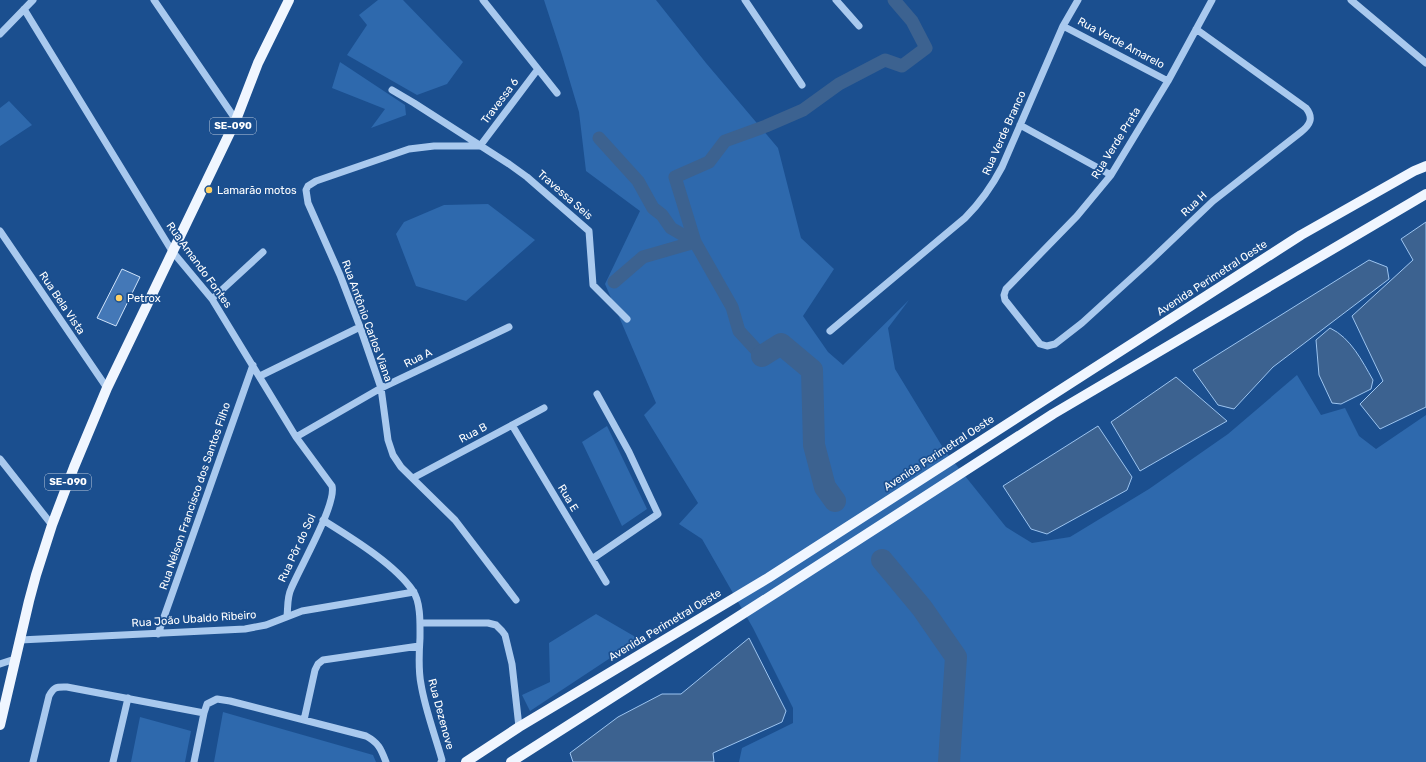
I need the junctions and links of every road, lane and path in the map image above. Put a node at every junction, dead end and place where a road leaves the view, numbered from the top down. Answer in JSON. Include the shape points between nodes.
{"nodes":[{"id":1,"x":33,"y":0,"type":"edge"},
{"id":2,"x":154,"y":0,"type":"edge"},
{"id":3,"x":289,"y":0,"type":"edge"},
{"id":4,"x":483,"y":0,"type":"edge"},
{"id":5,"x":745,"y":0,"type":"edge"},
{"id":6,"x":836,"y":0,"type":"edge"},
{"id":7,"x":1078,"y":0,"type":"edge"},
{"id":8,"x":1212,"y":0,"type":"edge"},
{"id":9,"x":1351,"y":0,"type":"edge"},
{"id":10,"x":24,"y":9,"type":"junction"},
{"id":11,"x":859,"y":26,"type":"dead end"},
{"id":12,"x":1063,"y":26,"type":"junction"},
{"id":13,"x":1196,"y":29,"type":"junction"},
{"id":14,"x":0,"y":34,"type":"edge"},
{"id":15,"x":1426,"y":63,"type":"edge"},
{"id":16,"x":538,"y":69,"type":"junction"},
{"id":17,"x":1168,"y":81,"type":"junction"},
{"id":18,"x":802,"y":85,"type":"dead end"},
{"id":19,"x":392,"y":90,"type":"dead end"},
{"id":20,"x":557,"y":93,"type":"dead end"},
{"id":21,"x":236,"y":120,"type":"junction"},
{"id":22,"x":1020,"y":125,"type":"junction"},
{"id":23,"x":480,"y":146,"type":"junction"},
{"id":24,"x":1426,"y":166,"type":"edge"},
{"id":25,"x":1111,"y":176,"type":"junction"},
{"id":26,"x":1426,"y":194,"type":"edge"},
{"id":27,"x":0,"y":231,"type":"edge"},
{"id":28,"x":172,"y":251,"type":"junction"},
{"id":29,"x":264,"y":252,"type":"dead end"},
{"id":30,"x":1014,"y":280,"type":"joint"},
{"id":31,"x":212,"y":299,"type":"junction"},
{"id":32,"x":628,"y":319,"type":"dead end"},
{"id":33,"x":360,"y":327,"type":"junction"},
{"id":34,"x":509,"y":327,"type":"dead end"},
{"id":35,"x":830,"y":331,"type":"dead end"},
{"id":36,"x":253,"y":365,"type":"junction"},
{"id":37,"x":260,"y":376,"type":"junction"},
{"id":38,"x":107,"y":388,"type":"junction"},
{"id":39,"x":381,"y":388,"type":"junction"},
{"id":40,"x":597,"y":394,"type":"dead end"},
{"id":41,"x":544,"y":408,"type":"dead end"},
{"id":42,"x":512,"y":425,"type":"junction"},
{"id":43,"x":296,"y":436,"type":"junction"},
{"id":44,"x":0,"y":459,"type":"edge"},
{"id":45,"x":413,"y":478,"type":"junction"},
{"id":46,"x":333,"y":490,"type":"joint"},
{"id":47,"x":323,"y":520,"type":"junction"},
{"id":48,"x":52,"y":525,"type":"junction"},
{"id":49,"x":592,"y":559,"type":"junction"},
{"id":50,"x":606,"y":582,"type":"dead end"},
{"id":51,"x":414,"y":592,"type":"junction"},
{"id":52,"x":516,"y":600,"type":"dead end"},
{"id":53,"x":287,"y":616,"type":"junction"},
{"id":54,"x":420,"y":623,"type":"junction"},
{"id":55,"x":158,"y":634,"type":"junction"},
{"id":56,"x":20,"y":640,"type":"junction"},
{"id":57,"x":419,"y":646,"type":"junction"},
{"id":58,"x":15,"y":659,"type":"junction"},
{"id":59,"x":0,"y":664,"type":"edge"},
{"id":60,"x":128,"y":698,"type":"junction"},
{"id":61,"x":204,"y":713,"type":"junction"},
{"id":62,"x":304,"y":720,"type":"junction"},
{"id":63,"x":0,"y":725,"type":"edge"},
{"id":64,"x":519,"y":727,"type":"junction"},
{"id":65,"x":33,"y":762,"type":"edge"},
{"id":66,"x":113,"y":762,"type":"edge"},
{"id":67,"x":194,"y":762,"type":"edge"},
{"id":68,"x":386,"y":762,"type":"edge"},
{"id":69,"x":441,"y":762,"type":"edge"},
{"id":70,"x":466,"y":762,"type":"edge"},
{"id":71,"x":511,"y":762,"type":"edge"}],
"edges":[{"from":1,"to":10,"type":"street"},
{"from":2,"to":21,"type":"street"},
{"from":3,"to":21,"type":"main road","number":"SE-090","via":[[258,63]]},
{"from":4,"to":16,"type":"street"},
{"from":5,"to":18,"type":"street"},
{"from":6,"to":11,"type":"street"},
{"from":7,"to":12,"type":"street","name":"Rua Verde Branco"},
{"from":8,"to":13,"type":"street","name":"Rua Verde Prata"},
{"from":9,"to":15,"type":"street"},
{"from":10,"to":14,"type":"street"},
{"from":10,"to":28,"type":"street","name":"Rua Amando Fontes"},
{"from":12,"to":17,"type":"street","name":"Rua Verde Amarelo"},
{"from":12,"to":22,"type":"street","name":"Rua Verde Branco"},
{"from":13,"to":17,"type":"street","name":"Rua Verde Prata"},
{"from":13,"to":30,"type":"street","name":"Rua H","via":[[1306,108],[1311,117],[1308,126],[1213,201],[1093,313],[1055,344],[1040,344],[1004,300],[1005,292]]},
{"from":16,"to":20,"type":"street"},
{"from":16,"to":23,"type":"street","name":"Travessa 6"},
{"from":17,"to":25,"type":"street","name":"Rua Verde Prata"},
{"from":19,"to":23,"type":"street","name":"Travessa Seis"},
{"from":21,"to":28,"type":"main road","number":"SE-090"},
{"from":22,"to":25,"type":"street"},
{"from":22,"to":35,"type":"street","name":"Rua Verde Branco","via":[[992,186],[977,206]]},
{"from":23,"to":32,"type":"street","name":"Travessa Seis","via":[[527,177],[589,231],[593,285]]},
{"from":23,"to":33,"type":"street","name":"Rua Antônio Carlos Viana","via":[[409,149],[316,181],[306,190],[308,203]]},
{"from":24,"to":64,"type":"main road","name":"Avenida Perimetral Oeste","via":[[1301,235],[768,578]]},
{"from":25,"to":30,"type":"street","name":"Rua Verde Prata","via":[[1077,216]]},
{"from":26,"to":71,"type":"main road","via":[[1053,414]]},
{"from":27,"to":38,"type":"street","name":"Rua Bela Vista"},
{"from":28,"to":31,"type":"street","name":"Rua Amando Fontes"},
{"from":28,"to":38,"type":"main road","number":"SE-090"},
{"from":29,"to":31,"type":"street"},
{"from":31,"to":36,"type":"street","name":"Rua Amando Fontes"},
{"from":33,"to":37,"type":"street"},
{"from":33,"to":39,"type":"street","name":"Rua Antônio Carlos Viana"},
{"from":34,"to":39,"type":"street","name":"Rua A"},
{"from":36,"to":37,"type":"street","name":"Rua Amando Fontes"},
{"from":36,"to":55,"type":"street","name":"Rua Nélson Francisco dos Santos Filho"},
{"from":37,"to":43,"type":"street","name":"Rua Amando Fontes"},
{"from":38,"to":48,"type":"main road","number":"SE-090"},
{"from":39,"to":43,"type":"street","name":"Rua A"},
{"from":39,"to":45,"type":"street","name":"Rua Antônio Carlos Viana","via":[[390,447],[396,462]]},
{"from":40,"to":49,"type":"street","via":[[629,452],[658,514]]},
{"from":41,"to":42,"type":"street","name":"Rua B"},
{"from":42,"to":45,"type":"street","name":"Rua B"},
{"from":42,"to":49,"type":"street","name":"Rua E"},
{"from":43,"to":46,"type":"street","name":"Rua Amando Fontes"},
{"from":44,"to":48,"type":"street"},
{"from":45,"to":52,"type":"street","name":"Rua Antônio Carlos Viana","via":[[455,520]]},
{"from":46,"to":47,"type":"street","name":"Rua Pôr do Sol"},
{"from":47,"to":51,"type":"street","via":[[383,561]]},
{"from":47,"to":53,"type":"street","name":"Rua Pôr do Sol","via":[[290,590]]},
{"from":48,"to":56,"type":"main road","number":"SE-090"},
{"from":49,"to":50,"type":"street","name":"Rua E"},
{"from":51,"to":53,"type":"street","name":"Rua João Ubaldo Ribeiro","via":[[302,610]]},
{"from":51,"to":54,"type":"street","name":"Rua Dezenove"},
{"from":53,"to":55,"type":"street","name":"Rua João Ubaldo Ribeiro","via":[[266,625],[245,629]]},
{"from":54,"to":57,"type":"street","name":"Rua Dezenove"},
{"from":54,"to":64,"type":"street","via":[[488,623],[496,625],[502,631],[512,664]]},
{"from":55,"to":56,"type":"street","name":"Rua João Ubaldo Ribeiro"},
{"from":56,"to":58,"type":"main road","number":"SE-090"},
{"from":57,"to":62,"type":"street","via":[[322,660],[315,670]]},
{"from":57,"to":69,"type":"street","name":"Rua Dezenove","via":[[421,685]]},
{"from":58,"to":59,"type":"street"},
{"from":58,"to":63,"type":"main road","number":"SE-090"},
{"from":60,"to":61,"type":"street"},
{"from":60,"to":65,"type":"street","via":[[67,687],[52,690]]},
{"from":60,"to":66,"type":"street"},
{"from":61,"to":62,"type":"street","via":[[207,704],[217,699]]},
{"from":61,"to":67,"type":"street"},
{"from":62,"to":68,"type":"street","via":[[366,736],[376,742]]},
{"from":64,"to":70,"type":"main road","name":"Avenida Perimetral Oeste"}]}
